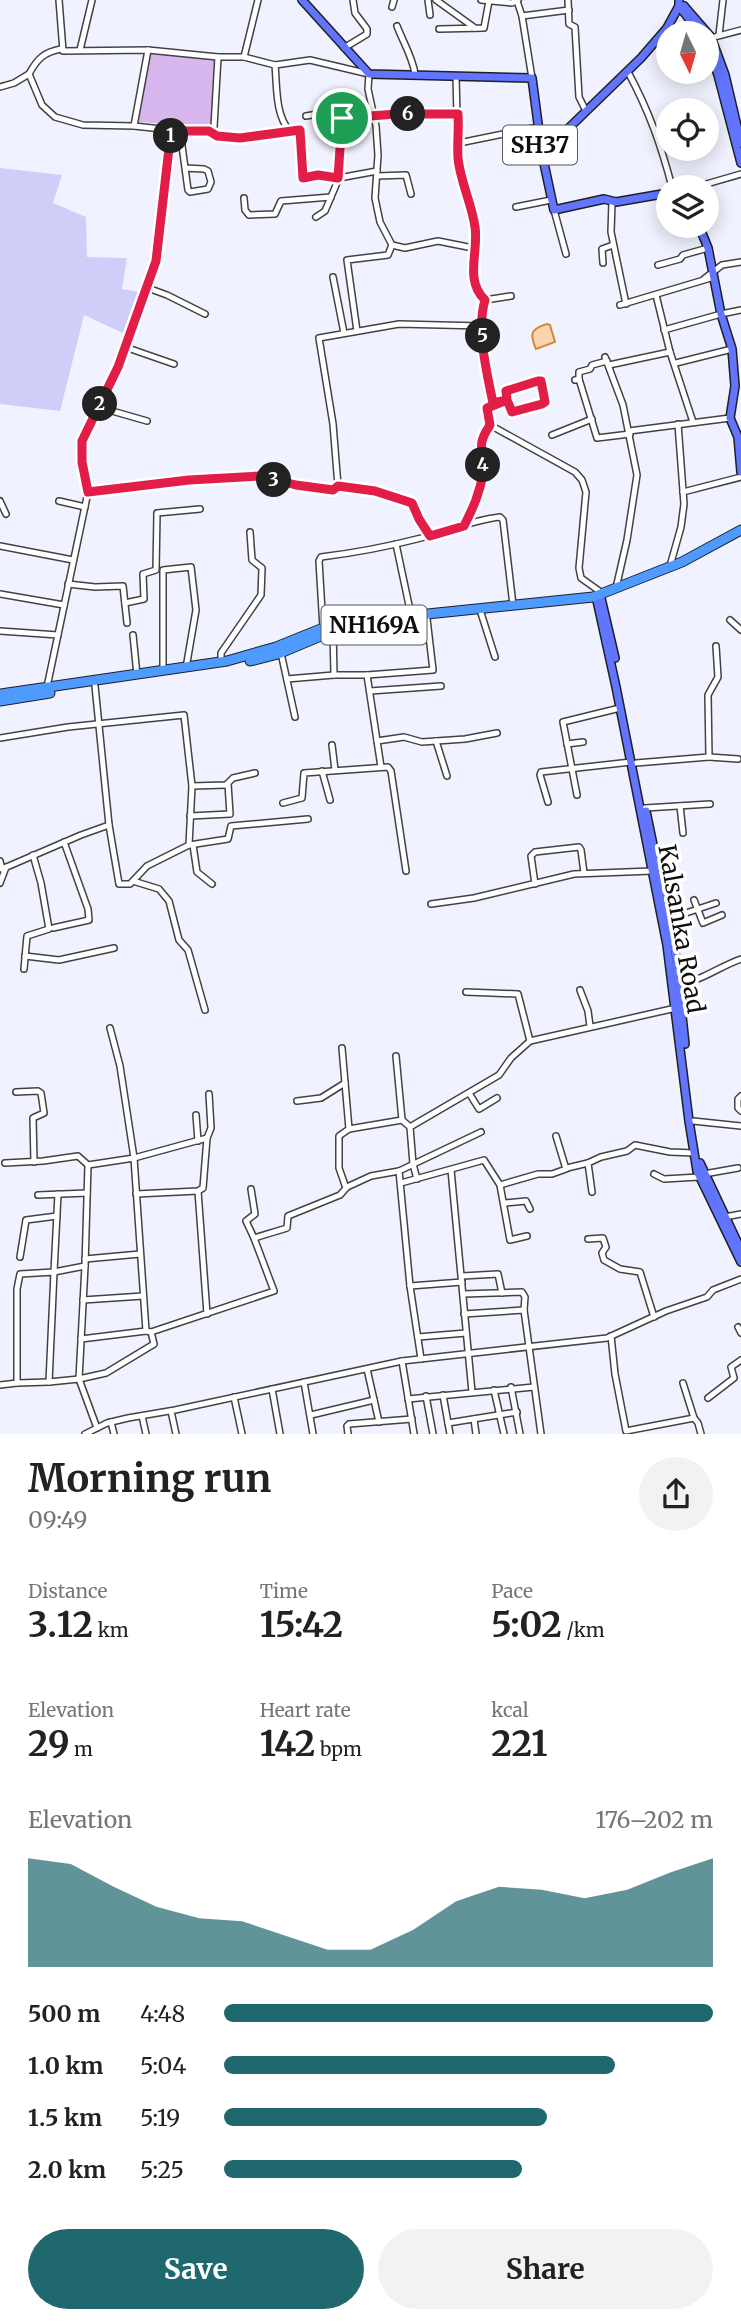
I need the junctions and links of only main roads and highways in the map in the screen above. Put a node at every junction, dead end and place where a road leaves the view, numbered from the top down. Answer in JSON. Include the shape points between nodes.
{"nodes":[{"id":1,"x":302,"y":0,"type":"edge"},
{"id":2,"x":681,"y":3,"type":"edge"},
{"id":3,"x":692,"y":21,"type":"edge"},
{"id":4,"x":697,"y":21,"type":"edge"},
{"id":5,"x":719,"y":59,"type":"edge"},
{"id":6,"x":719,"y":79,"type":"edge"},
{"id":7,"x":740,"y":138,"type":"edge"},
{"id":8,"x":542,"y":154,"type":"junction"},
{"id":9,"x":741,"y":163,"type":"edge"},
{"id":10,"x":656,"y":194,"type":"edge"},
{"id":11,"x":704,"y":238,"type":"edge"},
{"id":12,"x":738,"y":386,"type":"edge"},
{"id":13,"x":740,"y":437,"type":"edge"},
{"id":14,"x":741,"y":474,"type":"edge"},
{"id":15,"x":741,"y":530,"type":"edge"},
{"id":16,"x":741,"y":537,"type":"edge"},
{"id":17,"x":599,"y":597,"type":"junction"},
{"id":18,"x":329,"y":628,"type":"junction"},
{"id":19,"x":0,"y":694,"type":"edge"},
{"id":20,"x":0,"y":701,"type":"edge"},
{"id":21,"x":634,"y":763,"type":"junction"},
{"id":22,"x":703,"y":1178,"type":"junction"},
{"id":23,"x":741,"y":1250,"type":"edge"},
{"id":24,"x":741,"y":1262,"type":"edge"}],
"edges":[{"from":1,"to":8,"type":"main road","number":"SH37","via":[[369,74],[532,78]]},
{"from":2,"to":3,"type":"main road"},
{"from":2,"to":4,"type":"main road"},
{"from":2,"to":8,"type":"main road","via":[[667,28],[628,72]]},
{"from":5,"to":7,"type":"main road"},
{"from":6,"to":9,"type":"main road"},
{"from":8,"to":10,"type":"main road","number":"SH37","via":[[554,210]]},
{"from":11,"to":12,"type":"main road"},
{"from":12,"to":13,"type":"main road","via":[[730,418]]},
{"from":13,"to":14,"type":"main road"},
{"from":15,"to":17,"type":"highway","number":"NH169A"},
{"from":16,"to":17,"type":"highway","number":"NH169A","via":[[678,569]]},
{"from":17,"to":18,"type":"highway","number":"NH169A"},
{"from":17,"to":18,"type":"highway","number":"NH169A"},
{"from":17,"to":21,"type":"main road"},
{"from":17,"to":21,"type":"main road","name":"Kalsanka Road"},
{"from":18,"to":19,"type":"highway","number":"NH169A","via":[[221,662]]},
{"from":18,"to":20,"type":"highway","number":"NH169A","via":[[281,653],[224,667]]},
{"from":21,"to":22,"type":"main road","via":[[679,984]]},
{"from":21,"to":22,"type":"main road","name":"Kalsanka Road","via":[[667,945],[694,1153]]},
{"from":22,"to":23,"type":"main road"},
{"from":22,"to":24,"type":"main road","name":"Kalsanka Road"}]}
